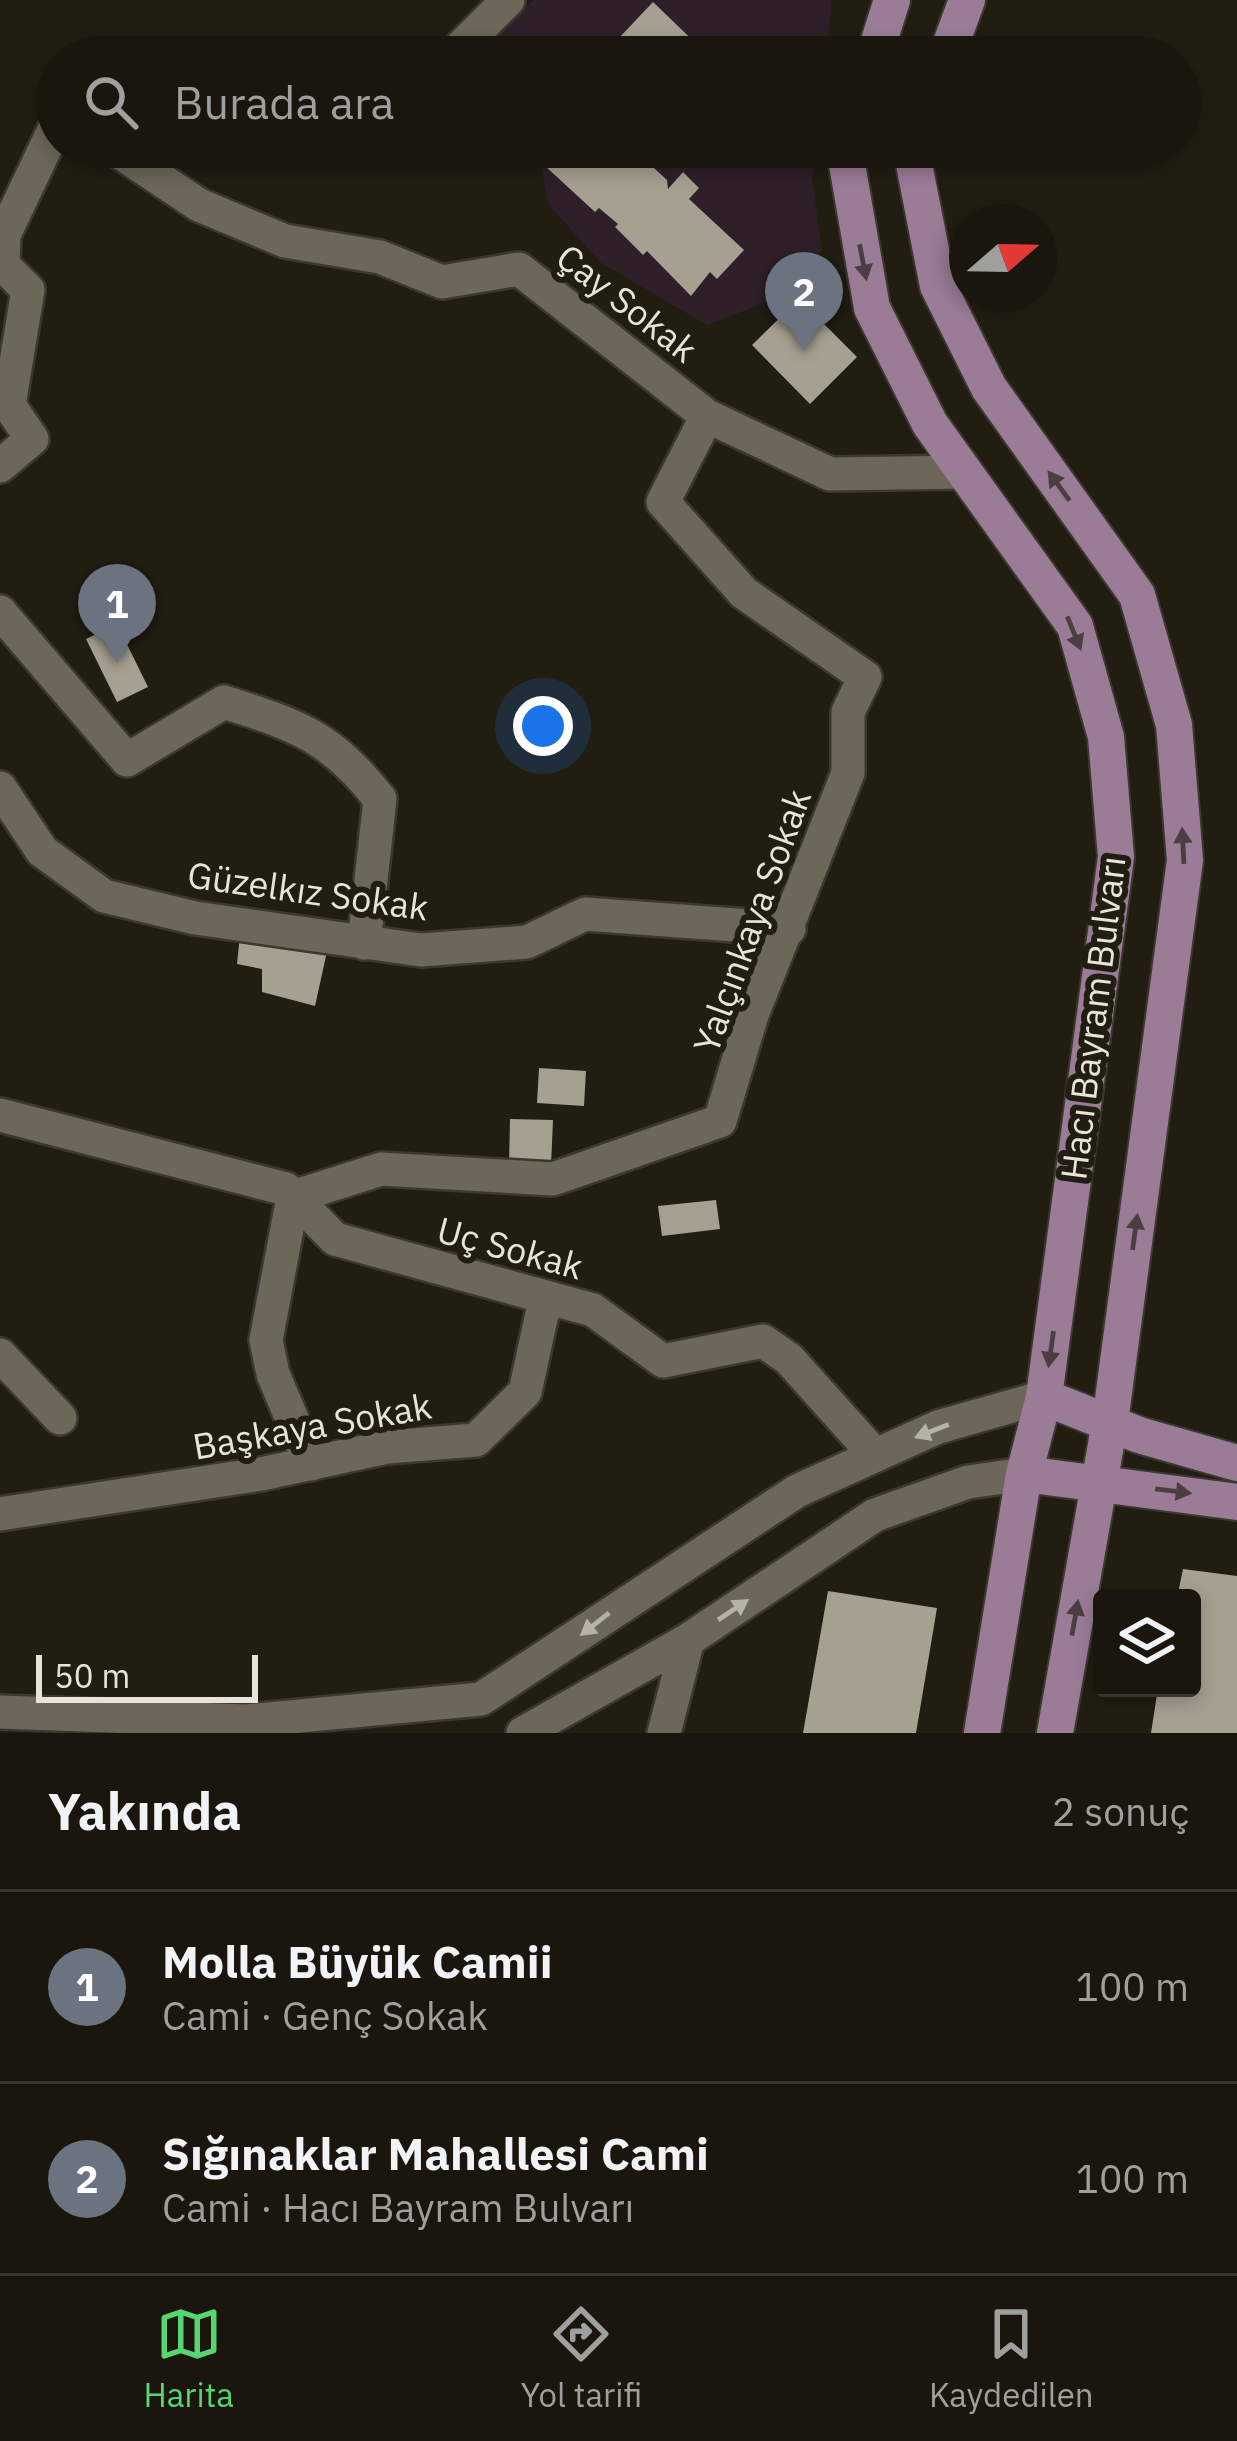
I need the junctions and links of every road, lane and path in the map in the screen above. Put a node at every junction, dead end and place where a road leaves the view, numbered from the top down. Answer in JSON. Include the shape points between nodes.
{"nodes":[{"id":1,"x":508,"y":0,"type":"edge"},
{"id":2,"x":892,"y":0,"type":"edge"},
{"id":3,"x":967,"y":0,"type":"edge"},
{"id":4,"x":472,"y":36,"type":"edge"},
{"id":5,"x":881,"y":36,"type":"edge"},
{"id":6,"x":954,"y":36,"type":"edge"},
{"id":7,"x":38,"y":168,"type":"edge"},
{"id":8,"x":144,"y":168,"type":"edge"},
{"id":9,"x":848,"y":168,"type":"edge"},
{"id":10,"x":915,"y":168,"type":"edge"},
{"id":11,"x":707,"y":416,"type":"junction"},
{"id":12,"x":0,"y":466,"type":"edge"},
{"id":13,"x":964,"y":472,"type":"junction"},
{"id":14,"x":0,"y":612,"type":"edge"},
{"id":15,"x":0,"y":788,"type":"edge"},
{"id":16,"x":789,"y":929,"type":"junction"},
{"id":17,"x":364,"y":943,"type":"junction"},
{"id":18,"x":0,"y":1115,"type":"edge"},
{"id":19,"x":293,"y":1197,"type":"junction"},
{"id":20,"x":545,"y":1300,"type":"junction"},
{"id":21,"x":0,"y":1355,"type":"edge"},
{"id":22,"x":1044,"y":1397,"type":"junction"},
{"id":23,"x":61,"y":1418,"type":"dead end"},
{"id":24,"x":1110,"y":1422,"type":"junction"},
{"id":25,"x":875,"y":1455,"type":"junction"},
{"id":26,"x":1237,"y":1462,"type":"edge"},
{"id":27,"x":311,"y":1464,"type":"junction"},
{"id":28,"x":1024,"y":1474,"type":"junction"},
{"id":29,"x":1097,"y":1484,"type":"junction"},
{"id":30,"x":1237,"y":1502,"type":"edge"},
{"id":31,"x":0,"y":1514,"type":"edge"},
{"id":32,"x":688,"y":1640,"type":"junction"},
{"id":33,"x":0,"y":1712,"type":"edge"},
{"id":34,"x":524,"y":1733,"type":"edge"},
{"id":35,"x":664,"y":1733,"type":"edge"},
{"id":36,"x":982,"y":1733,"type":"edge"},
{"id":37,"x":1055,"y":1733,"type":"edge"}],
"edges":[{"from":1,"to":4,"type":"street"},
{"from":2,"to":5,"type":"main road"},
{"from":3,"to":6,"type":"main road"},
{"from":7,"to":12,"type":"street","via":[[4,235],[3,265],[28,290],[9,405],[32,439]]},
{"from":8,"to":11,"type":"street","name":"Çay Sokak","via":[[199,205],[285,242],[380,256],[442,282],[519,269]]},
{"from":9,"to":13,"type":"main road","name":"Hacı Bayram Bulvarı","one_way":true,"via":[[872,308],[930,424]]},
{"from":24,"to":10,"type":"main road","name":"Hacı Bayram Bulvarı","one_way":true,"via":[[1185,860],[1174,725],[1138,596],[989,388],[938,286]]},
{"from":11,"to":13,"type":"street","name":"Çay Sokak","via":[[830,474]]},
{"from":11,"to":16,"type":"street","name":"Yalçınkaya Sokak","via":[[663,502],[744,593],[865,677],[848,712],[848,773]]},
{"from":13,"to":22,"type":"main road","name":"Hacı Bayram Bulvarı","one_way":true,"via":[[1075,626],[1106,737],[1116,857]]},
{"from":14,"to":17,"type":"street","via":[[127,760],[224,702],[293,724],[345,755],[380,800]]},
{"from":15,"to":17,"type":"street","name":"Güzelkız Sokak","via":[[42,851],[104,896]]},
{"from":16,"to":17,"type":"street","name":"Güzelkız Sokak","via":[[585,914],[527,942],[421,950]]},
{"from":16,"to":19,"type":"street","name":"Yalçınkaya Sokak","via":[[720,1120],[554,1179],[381,1169]]},
{"from":18,"to":19,"type":"street"},
{"from":19,"to":20,"type":"street","name":"Uç Sokak","via":[[335,1239]]},
{"from":19,"to":27,"type":"street","via":[[266,1340]]},
{"from":20,"to":25,"type":"street","name":"Uç Sokak","via":[[593,1310],[663,1361],[763,1341]]},
{"from":20,"to":27,"type":"street","name":"Başkaya Sokak","via":[[525,1392],[476,1440],[386,1447]]},
{"from":21,"to":23,"type":"street"},
{"from":22,"to":24,"type":"main road"},
{"from":22,"to":25,"type":"street","one_way":true,"via":[[938,1427]]},
{"from":22,"to":28,"type":"main road","name":"Hacı Bayram Bulvarı"},
{"from":24,"to":26,"type":"main road"},
{"from":24,"to":29,"type":"main road","name":"Hacı Bayram Bulvarı"},
{"from":25,"to":33,"type":"street","one_way":true,"via":[[797,1491],[481,1699],[248,1721]]},
{"from":27,"to":31,"type":"street","name":"Başkaya Sokak"},
{"from":28,"to":29,"type":"main road"},
{"from":32,"to":28,"type":"street","one_way":true,"via":[[875,1515],[968,1481]]},
{"from":28,"to":36,"type":"main road","name":"Hacı Bayram Bulvarı"},
{"from":29,"to":30,"type":"main road","one_way":true},
{"from":37,"to":29,"type":"main road","name":"Hacı Bayram Bulvarı","one_way":true},
{"from":32,"to":34,"type":"street"},
{"from":32,"to":35,"type":"street"}]}
